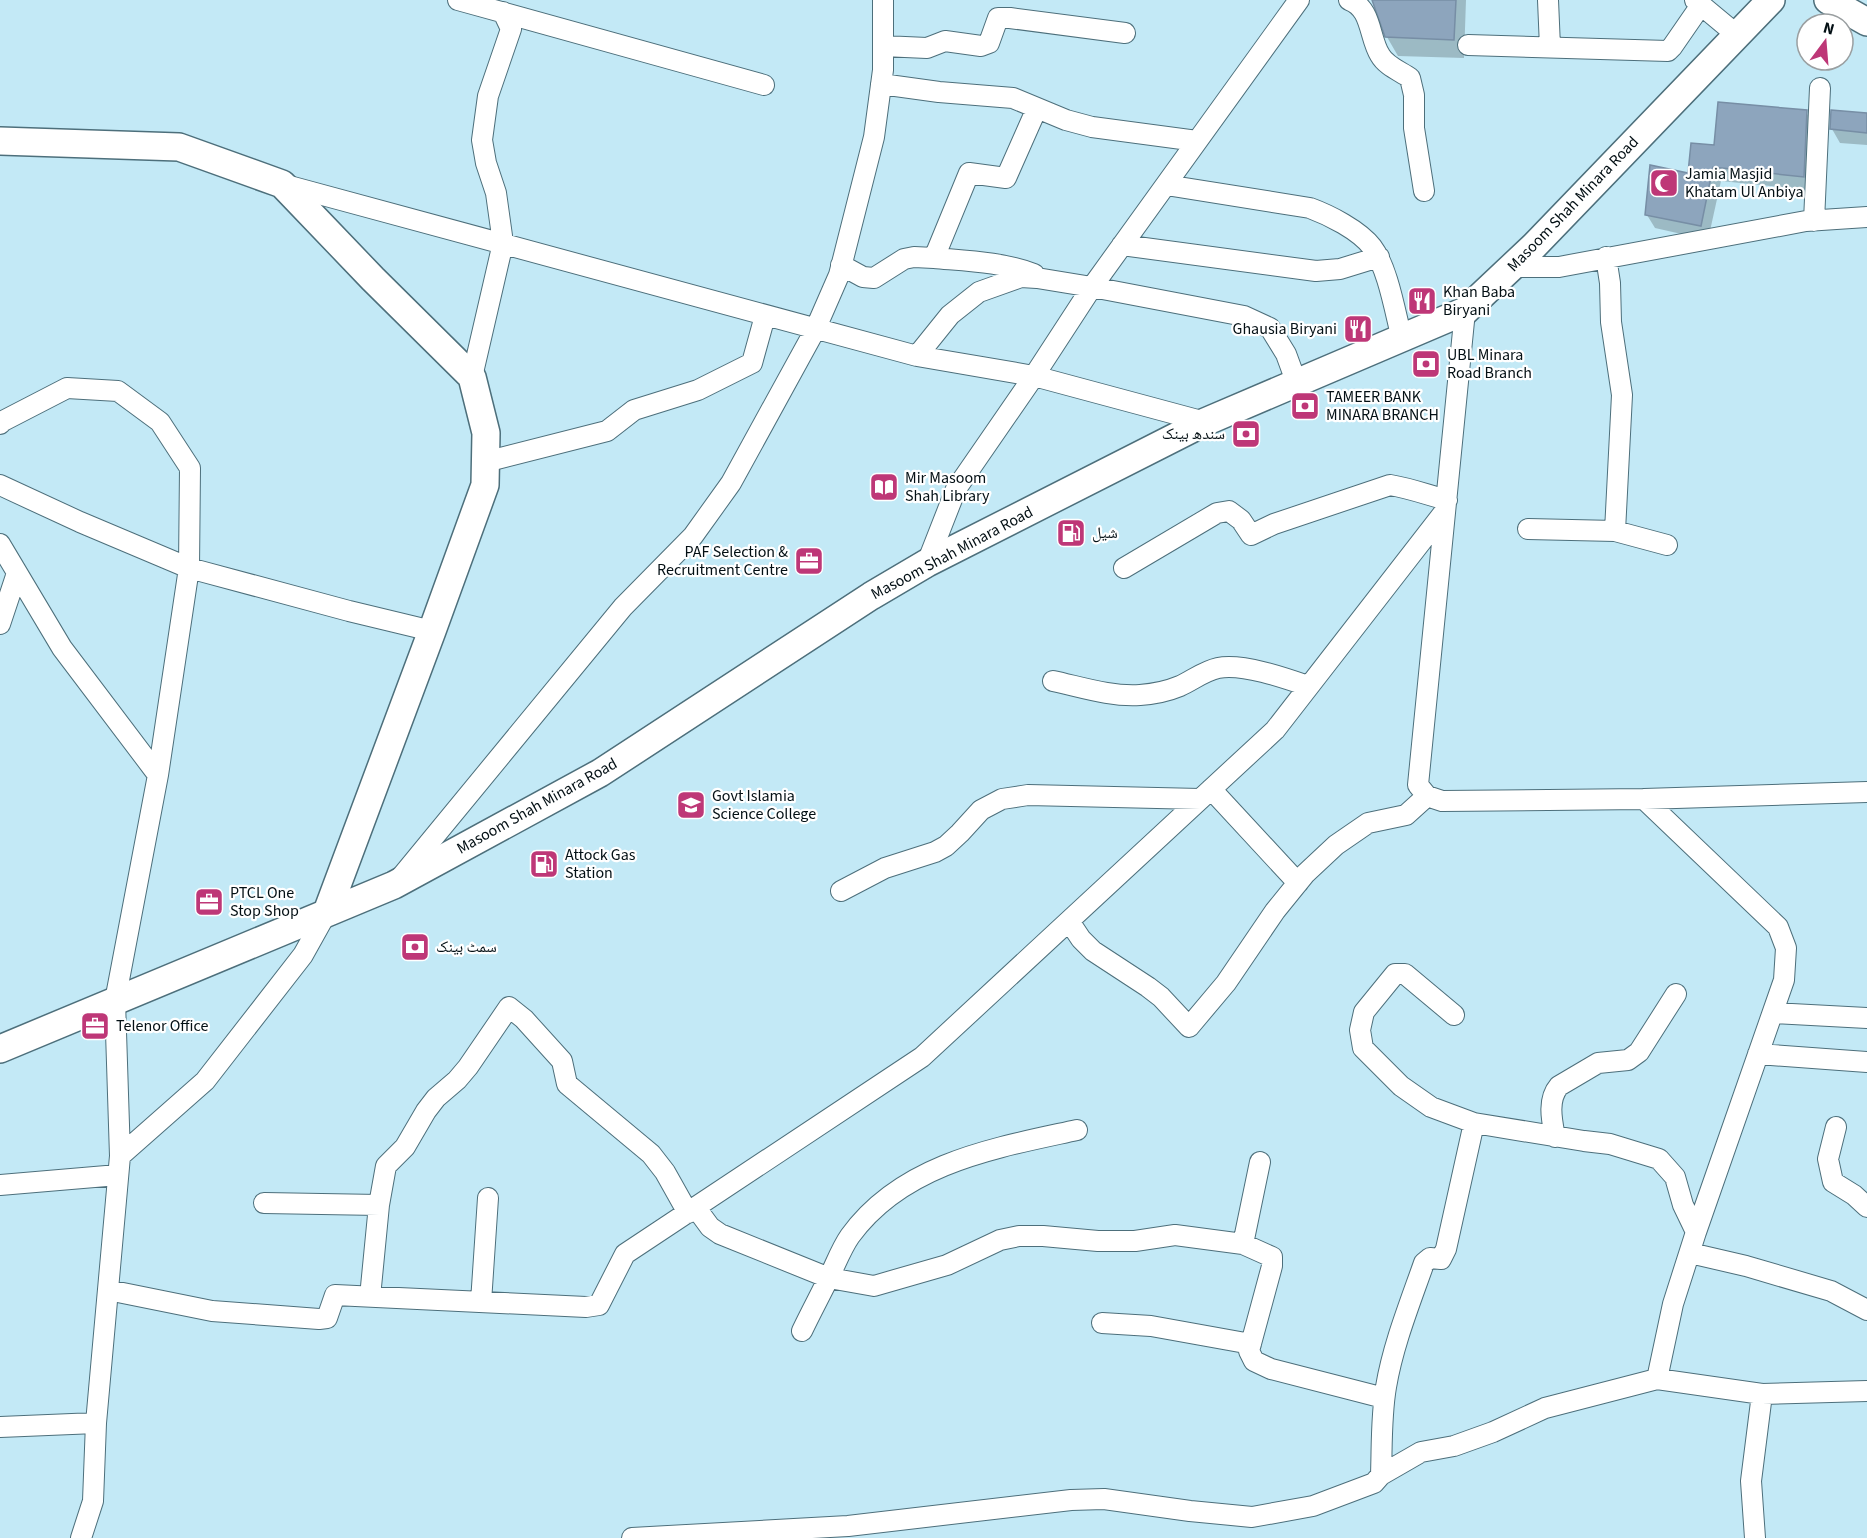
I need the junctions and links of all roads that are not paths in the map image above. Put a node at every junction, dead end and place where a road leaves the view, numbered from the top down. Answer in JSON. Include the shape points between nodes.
{"nodes":[{"id":1,"x":882,"y":0,"type":"edge"},
{"id":2,"x":1299,"y":0,"type":"edge"},
{"id":3,"x":1349,"y":0,"type":"edge"},
{"id":4,"x":1548,"y":0,"type":"edge"},
{"id":5,"x":1771,"y":0,"type":"edge"},
{"id":6,"x":1828,"y":0,"type":"edge"},
{"id":7,"x":465,"y":1,"type":"edge"},
{"id":8,"x":1698,"y":2,"type":"edge"},
{"id":9,"x":503,"y":12,"type":"junction"},
{"id":10,"x":1867,"y":22,"type":"edge"},
{"id":11,"x":1125,"y":33,"type":"dead end"},
{"id":12,"x":1737,"y":36,"type":"junction"},
{"id":13,"x":1468,"y":45,"type":"dead end"},
{"id":14,"x":883,"y":46,"type":"junction"},
{"id":15,"x":1550,"y":47,"type":"junction"},
{"id":16,"x":881,"y":84,"type":"junction"},
{"id":17,"x":764,"y":85,"type":"dead end"},
{"id":18,"x":1820,"y":88,"type":"dead end"},
{"id":19,"x":1037,"y":108,"type":"junction"},
{"id":20,"x":0,"y":141,"type":"edge"},
{"id":21,"x":1197,"y":141,"type":"junction"},
{"id":22,"x":282,"y":184,"type":"junction"},
{"id":23,"x":1166,"y":185,"type":"junction"},
{"id":24,"x":1424,"y":191,"type":"dead end"},
{"id":25,"x":1867,"y":217,"type":"edge"},
{"id":26,"x":1814,"y":221,"type":"junction"},
{"id":27,"x":503,"y":243,"type":"junction"},
{"id":28,"x":1122,"y":244,"type":"junction"},
{"id":29,"x":1378,"y":257,"type":"junction"},
{"id":30,"x":1606,"y":257,"type":"junction"},
{"id":31,"x":934,"y":258,"type":"junction"},
{"id":32,"x":841,"y":265,"type":"junction"},
{"id":33,"x":1512,"y":267,"type":"junction"},
{"id":34,"x":1037,"y":278,"type":"junction"},
{"id":35,"x":1092,"y":287,"type":"junction"},
{"id":36,"x":1465,"y":311,"type":"junction"},
{"id":37,"x":765,"y":316,"type":"junction"},
{"id":38,"x":815,"y":330,"type":"junction"},
{"id":39,"x":1402,"y":339,"type":"junction"},
{"id":40,"x":916,"y":356,"type":"junction"},
{"id":41,"x":1034,"y":376,"type":"junction"},
{"id":42,"x":472,"y":377,"type":"junction"},
{"id":43,"x":1297,"y":384,"type":"junction"},
{"id":44,"x":1205,"y":422,"type":"junction"},
{"id":45,"x":0,"y":424,"type":"edge"},
{"id":46,"x":485,"y":462,"type":"junction"},
{"id":47,"x":0,"y":485,"type":"edge"},
{"id":48,"x":1446,"y":505,"type":"junction"},
{"id":49,"x":1528,"y":529,"type":"dead end"},
{"id":50,"x":1615,"y":531,"type":"junction"},
{"id":51,"x":0,"y":544,"type":"edge"},
{"id":52,"x":1667,"y":545,"type":"dead end"},
{"id":53,"x":927,"y":563,"type":"junction"},
{"id":54,"x":189,"y":568,"type":"junction"},
{"id":55,"x":1124,"y":568,"type":"dead end"},
{"id":56,"x":17,"y":573,"type":"junction"},
{"id":57,"x":0,"y":624,"type":"edge"},
{"id":58,"x":432,"y":632,"type":"junction"},
{"id":59,"x":1053,"y":681,"type":"dead end"},
{"id":60,"x":1308,"y":687,"type":"junction"},
{"id":61,"x":158,"y":775,"type":"junction"},
{"id":62,"x":1867,"y":792,"type":"edge"},
{"id":63,"x":1206,"y":794,"type":"junction"},
{"id":64,"x":1427,"y":796,"type":"junction"},
{"id":65,"x":1644,"y":799,"type":"junction"},
{"id":66,"x":1298,"y":883,"type":"junction"},
{"id":67,"x":394,"y":885,"type":"junction"},
{"id":68,"x":841,"y":891,"type":"dead end"},
{"id":69,"x":327,"y":912,"type":"junction"},
{"id":70,"x":1069,"y":921,"type":"junction"},
{"id":71,"x":1676,"y":994,"type":"dead end"},
{"id":72,"x":115,"y":1001,"type":"junction"},
{"id":73,"x":1773,"y":1013,"type":"junction"},
{"id":74,"x":1454,"y":1015,"type":"dead end"},
{"id":75,"x":1867,"y":1018,"type":"edge"},
{"id":76,"x":0,"y":1049,"type":"edge"},
{"id":77,"x":1758,"y":1054,"type":"junction"},
{"id":78,"x":1867,"y":1062,"type":"edge"},
{"id":79,"x":1474,"y":1124,"type":"junction"},
{"id":80,"x":1836,"y":1127,"type":"dead end"},
{"id":81,"x":1077,"y":1130,"type":"dead end"},
{"id":82,"x":1555,"y":1137,"type":"junction"},
{"id":83,"x":1260,"y":1162,"type":"dead end"},
{"id":84,"x":119,"y":1166,"type":"junction"},
{"id":85,"x":0,"y":1185,"type":"edge"},
{"id":86,"x":488,"y":1198,"type":"dead end"},
{"id":87,"x":264,"y":1203,"type":"dead end"},
{"id":88,"x":379,"y":1205,"type":"junction"},
{"id":89,"x":1867,"y":1207,"type":"edge"},
{"id":90,"x":692,"y":1211,"type":"junction"},
{"id":91,"x":1696,"y":1232,"type":"junction"},
{"id":92,"x":1243,"y":1244,"type":"junction"},
{"id":93,"x":1689,"y":1253,"type":"junction"},
{"id":94,"x":829,"y":1278,"type":"junction"},
{"id":95,"x":108,"y":1290,"type":"junction"},
{"id":96,"x":370,"y":1297,"type":"junction"},
{"id":97,"x":481,"y":1302,"type":"junction"},
{"id":98,"x":1867,"y":1310,"type":"edge"},
{"id":99,"x":1102,"y":1323,"type":"dead end"},
{"id":100,"x":802,"y":1331,"type":"dead end"},
{"id":101,"x":1251,"y":1344,"type":"junction"},
{"id":102,"x":1657,"y":1379,"type":"junction"},
{"id":103,"x":1867,"y":1391,"type":"edge"},
{"id":104,"x":1762,"y":1394,"type":"junction"},
{"id":105,"x":1384,"y":1398,"type":"junction"},
{"id":106,"x":96,"y":1423,"type":"junction"},
{"id":107,"x":0,"y":1426,"type":"edge"},
{"id":108,"x":1382,"y":1475,"type":"junction"},
{"id":109,"x":81,"y":1538,"type":"edge"},
{"id":110,"x":632,"y":1538,"type":"edge"},
{"id":111,"x":1755,"y":1538,"type":"edge"}],
"edges":[{"from":1,"to":14,"type":"street"},
{"from":2,"to":21,"type":"street"},
{"from":3,"to":24,"type":"street","via":[[1367,18],[1378,54],[1410,78]]},
{"from":4,"to":15,"type":"street"},
{"from":5,"to":12,"type":"main road","name":"Masoom Shah Minara Road"},
{"from":6,"to":10,"type":"main road"},
{"from":7,"to":9,"type":"street"},
{"from":8,"to":12,"type":"street"},
{"from":8,"to":15,"type":"street","via":[[1668,51]]},
{"from":9,"to":17,"type":"street"},
{"from":9,"to":27,"type":"street","via":[[511,29],[488,96],[482,140],[496,193]]},
{"from":11,"to":14,"type":"street","via":[[998,18],[989,44],[981,46],[945,41],[927,48]]},
{"from":12,"to":33,"type":"main road","name":"Masoom Shah Minara Road"},
{"from":13,"to":15,"type":"street"},
{"from":14,"to":16,"type":"street"},
{"from":16,"to":19,"type":"street","via":[[1013,98]]},
{"from":16,"to":32,"type":"street","via":[[874,137]]},
{"from":18,"to":26,"type":"street"},
{"from":19,"to":21,"type":"street","via":[[1092,127]]},
{"from":19,"to":31,"type":"street","via":[[1006,178],[969,173]]},
{"from":20,"to":22,"type":"main road","via":[[179,147]]},
{"from":21,"to":23,"type":"street"},
{"from":22,"to":27,"type":"street"},
{"from":22,"to":42,"type":"main road"},
{"from":23,"to":28,"type":"street"},
{"from":23,"to":29,"type":"street","via":[[1310,208],[1357,233]]},
{"from":25,"to":26,"type":"street"},
{"from":26,"to":30,"type":"street"},
{"from":27,"to":37,"type":"street"},
{"from":27,"to":42,"type":"street"},
{"from":28,"to":29,"type":"street","via":[[1316,270]]},
{"from":28,"to":35,"type":"street"},
{"from":29,"to":39,"type":"street"},
{"from":30,"to":33,"type":"street","via":[[1559,267]]},
{"from":30,"to":50,"type":"street","via":[[1622,395]]},
{"from":31,"to":32,"type":"street","via":[[904,259],[874,278],[862,277]]},
{"from":31,"to":34,"type":"street","via":[[1002,265],[1034,273]]},
{"from":32,"to":38,"type":"street"},
{"from":33,"to":36,"type":"main road","name":"Masoom Shah Minara Road"},
{"from":34,"to":35,"type":"street"},
{"from":34,"to":40,"type":"street","via":[[1021,277],[979,292],[950,315]]},
{"from":35,"to":41,"type":"street"},
{"from":35,"to":43,"type":"street","via":[[1244,316],[1270,328],[1287,354]]},
{"from":36,"to":39,"type":"main road","name":"Masoom Shah Minara Road"},
{"from":36,"to":48,"type":"street"},
{"from":37,"to":38,"type":"street"},
{"from":37,"to":46,"type":"street","via":[[752,363],[698,390],[634,410],[607,431]]},
{"from":38,"to":40,"type":"street"},
{"from":38,"to":67,"type":"street","via":[[731,483],[693,536],[623,607]]},
{"from":39,"to":43,"type":"main road","name":"Masoom Shah Minara Road"},
{"from":40,"to":41,"type":"street"},
{"from":41,"to":44,"type":"street"},
{"from":41,"to":53,"type":"street","via":[[956,489]]},
{"from":42,"to":46,"type":"main road","via":[[486,433]]},
{"from":43,"to":44,"type":"main road","name":"Masoom Shah Minara Road"},
{"from":44,"to":53,"type":"main road","name":"Masoom Shah Minara Road"},
{"from":45,"to":54,"type":"street","via":[[67,388],[118,391],[160,422],[190,468]]},
{"from":46,"to":58,"type":"main road","via":[[485,485]]},
{"from":47,"to":54,"type":"street"},
{"from":48,"to":55,"type":"street","via":[[1390,485],[1251,535],[1229,511],[1217,513]]},
{"from":48,"to":60,"type":"street"},
{"from":48,"to":64,"type":"street","via":[[1418,784]]},
{"from":49,"to":50,"type":"street"},
{"from":50,"to":52,"type":"street"},
{"from":51,"to":56,"type":"street"},
{"from":53,"to":67,"type":"main road","name":"Masoom Shah Minara Road","via":[[600,773]]},
{"from":54,"to":58,"type":"street"},
{"from":54,"to":61,"type":"street"},
{"from":56,"to":57,"type":"street"},
{"from":56,"to":61,"type":"street","via":[[62,648]]},
{"from":58,"to":69,"type":"main road"},
{"from":59,"to":60,"type":"street","via":[[1137,695],[1160,693],[1228,667],[1277,675]]},
{"from":60,"to":63,"type":"street","via":[[1275,730]]},
{"from":61,"to":72,"type":"street"},
{"from":62,"to":65,"type":"street"},
{"from":63,"to":66,"type":"street"},
{"from":63,"to":68,"type":"street","via":[[1028,795],[1002,799],[981,810],[946,846],[885,868]]},
{"from":63,"to":70,"type":"street"},
{"from":64,"to":65,"type":"street","via":[[1442,801]]},
{"from":64,"to":66,"type":"street","via":[[1406,815],[1368,823],[1336,845]]},
{"from":65,"to":73,"type":"street","via":[[1778,927],[1786,948],[1784,980]]},
{"from":66,"to":70,"type":"street","via":[[1189,1027],[1161,997],[1093,951]]},
{"from":67,"to":69,"type":"main road","name":"Masoom Shah Minara Road"},
{"from":69,"to":72,"type":"main road","name":"Masoom Shah Minara Road"},
{"from":69,"to":84,"type":"street","via":[[303,955],[205,1081]]},
{"from":70,"to":90,"type":"street","via":[[922,1057]]},
{"from":71,"to":82,"type":"street","via":[[1640,1052],[1628,1060],[1598,1063],[1554,1091],[1551,1114]]},
{"from":72,"to":76,"type":"main road","name":"Masoom Shah Minara Road"},
{"from":72,"to":84,"type":"street"},
{"from":73,"to":75,"type":"street"},
{"from":73,"to":77,"type":"street"},
{"from":74,"to":79,"type":"street","via":[[1405,974],[1395,974],[1365,1012],[1360,1030],[1363,1048],[1401,1086],[1431,1107]]},
{"from":77,"to":78,"type":"street"},
{"from":77,"to":91,"type":"street"},
{"from":79,"to":82,"type":"street"},
{"from":79,"to":105,"type":"street","via":[[1446,1249],[1441,1258],[1430,1258],[1424,1263],[1392,1360]]},
{"from":80,"to":89,"type":"street","via":[[1828,1159],[1833,1182]]},
{"from":81,"to":94,"type":"street","via":[[1000,1146],[916,1179],[864,1219],[848,1238]]},
{"from":82,"to":91,"type":"street","via":[[1610,1144],[1659,1159],[1675,1177]]},
{"from":83,"to":92,"type":"street"},
{"from":84,"to":85,"type":"street"},
{"from":84,"to":95,"type":"street"},
{"from":86,"to":97,"type":"street"},
{"from":87,"to":88,"type":"street"},
{"from":88,"to":90,"type":"street","via":[[386,1166],[405,1147],[436,1098],[468,1067],[508,1007],[524,1018],[562,1060],[567,1084],[651,1154]]},
{"from":88,"to":96,"type":"street"},
{"from":90,"to":94,"type":"street","via":[[720,1234]]},
{"from":90,"to":97,"type":"street","via":[[625,1254],[599,1305]]},
{"from":91,"to":93,"type":"street"},
{"from":92,"to":94,"type":"street","via":[[1175,1235],[1135,1241],[1019,1236],[1000,1240],[947,1265],[874,1286]]},
{"from":92,"to":101,"type":"street","via":[[1272,1257]]},
{"from":93,"to":98,"type":"street","via":[[1831,1291]]},
{"from":93,"to":102,"type":"street"},
{"from":94,"to":100,"type":"street"},
{"from":95,"to":96,"type":"street","via":[[212,1311],[319,1319],[327,1318],[335,1295]]},
{"from":95,"to":106,"type":"street"},
{"from":96,"to":97,"type":"street"},
{"from":99,"to":101,"type":"street","via":[[1151,1326]]},
{"from":101,"to":105,"type":"street","via":[[1249,1351],[1254,1361],[1271,1369]]},
{"from":102,"to":104,"type":"street"},
{"from":102,"to":108,"type":"street","via":[[1545,1408],[1454,1446],[1421,1452]]},
{"from":103,"to":104,"type":"street"},
{"from":104,"to":111,"type":"street","via":[[1751,1481]]},
{"from":105,"to":108,"type":"street"},
{"from":106,"to":107,"type":"street"},
{"from":106,"to":109,"type":"street","via":[[93,1501]]},
{"from":108,"to":110,"type":"street","via":[[1374,1482],[1313,1506],[1252,1517],[1104,1499],[1071,1500],[848,1526]]}]}
